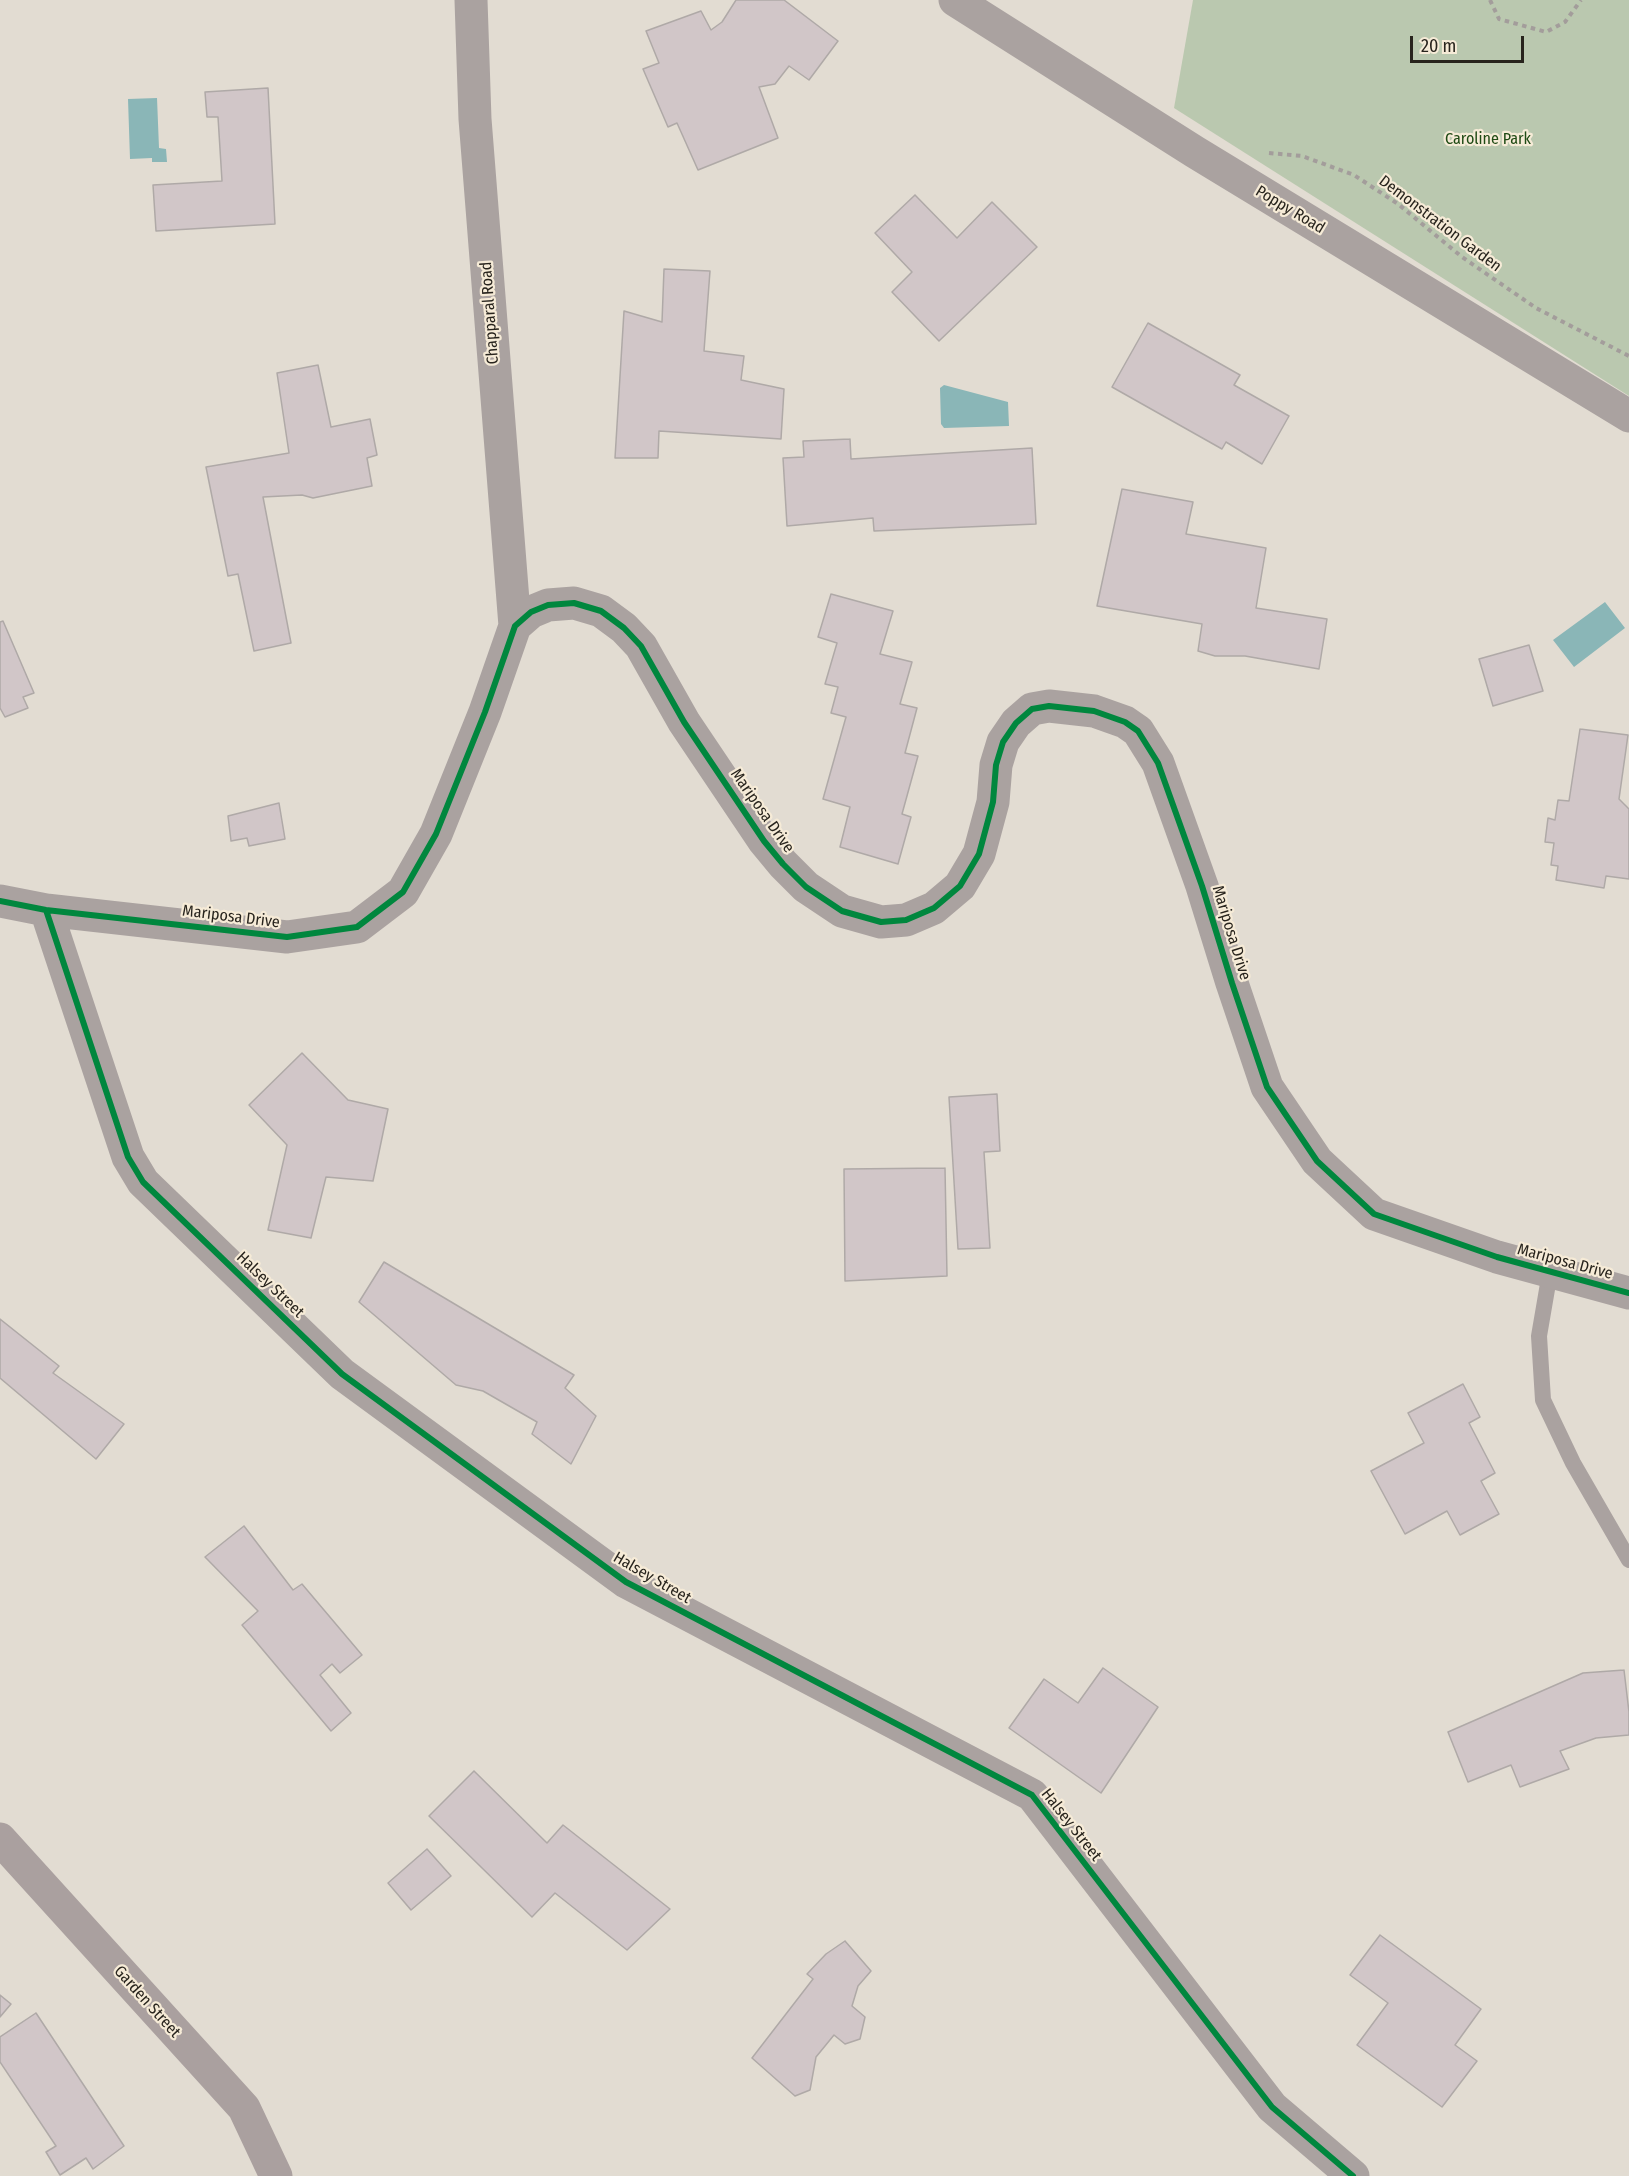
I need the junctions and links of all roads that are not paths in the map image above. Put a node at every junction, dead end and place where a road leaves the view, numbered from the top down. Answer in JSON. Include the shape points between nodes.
{"nodes":[{"id":1,"x":471,"y":0,"type":"edge"},
{"id":2,"x":955,"y":0,"type":"edge"},
{"id":3,"x":1629,"y":416,"type":"edge"},
{"id":4,"x":515,"y":626,"type":"junction"},
{"id":5,"x":0,"y":901,"type":"edge"},
{"id":6,"x":46,"y":910,"type":"junction"},
{"id":7,"x":1550,"y":1272,"type":"junction"},
{"id":8,"x":1629,"y":1293,"type":"edge"},
{"id":9,"x":1629,"y":1560,"type":"edge"},
{"id":10,"x":0,"y":1839,"type":"edge"},
{"id":11,"x":276,"y":2176,"type":"edge"},
{"id":12,"x":1353,"y":2176,"type":"edge"}],
"edges":[{"from":1,"to":4,"type":"street","name":"Chapparal Road","via":[[475,119]]},
{"from":2,"to":3,"type":"street","name":"Poppy Road","via":[[1233,176]]},
{"from":4,"to":6,"type":"street","name":"Mariposa Drive","via":[[436,834],[403,892],[357,927],[287,938]]},
{"from":4,"to":7,"type":"street","name":"Mariposa Drive","via":[[531,612],[548,605],[574,603],[601,611],[624,628],[641,646],[684,722],[783,864],[806,888],[842,911],[881,922],[906,920],[934,908],[960,885],[979,854],[1003,742],[1032,709],[1049,706],[1094,711],[1138,730],[1158,763],[1267,1087],[1317,1161],[1374,1214]]},
{"from":5,"to":6,"type":"street","name":"Mariposa Drive"},
{"from":6,"to":12,"type":"street","name":"Halsey Street","via":[[128,1157],[151,1190],[342,1374],[626,1582],[1032,1795],[1272,2107]]},
{"from":7,"to":8,"type":"street","name":"Mariposa Drive"},
{"from":7,"to":9,"type":"lane","via":[[1539,1336],[1543,1400],[1572,1463]]},
{"from":10,"to":11,"type":"street","name":"Garden Street","via":[[244,2108]]}]}
